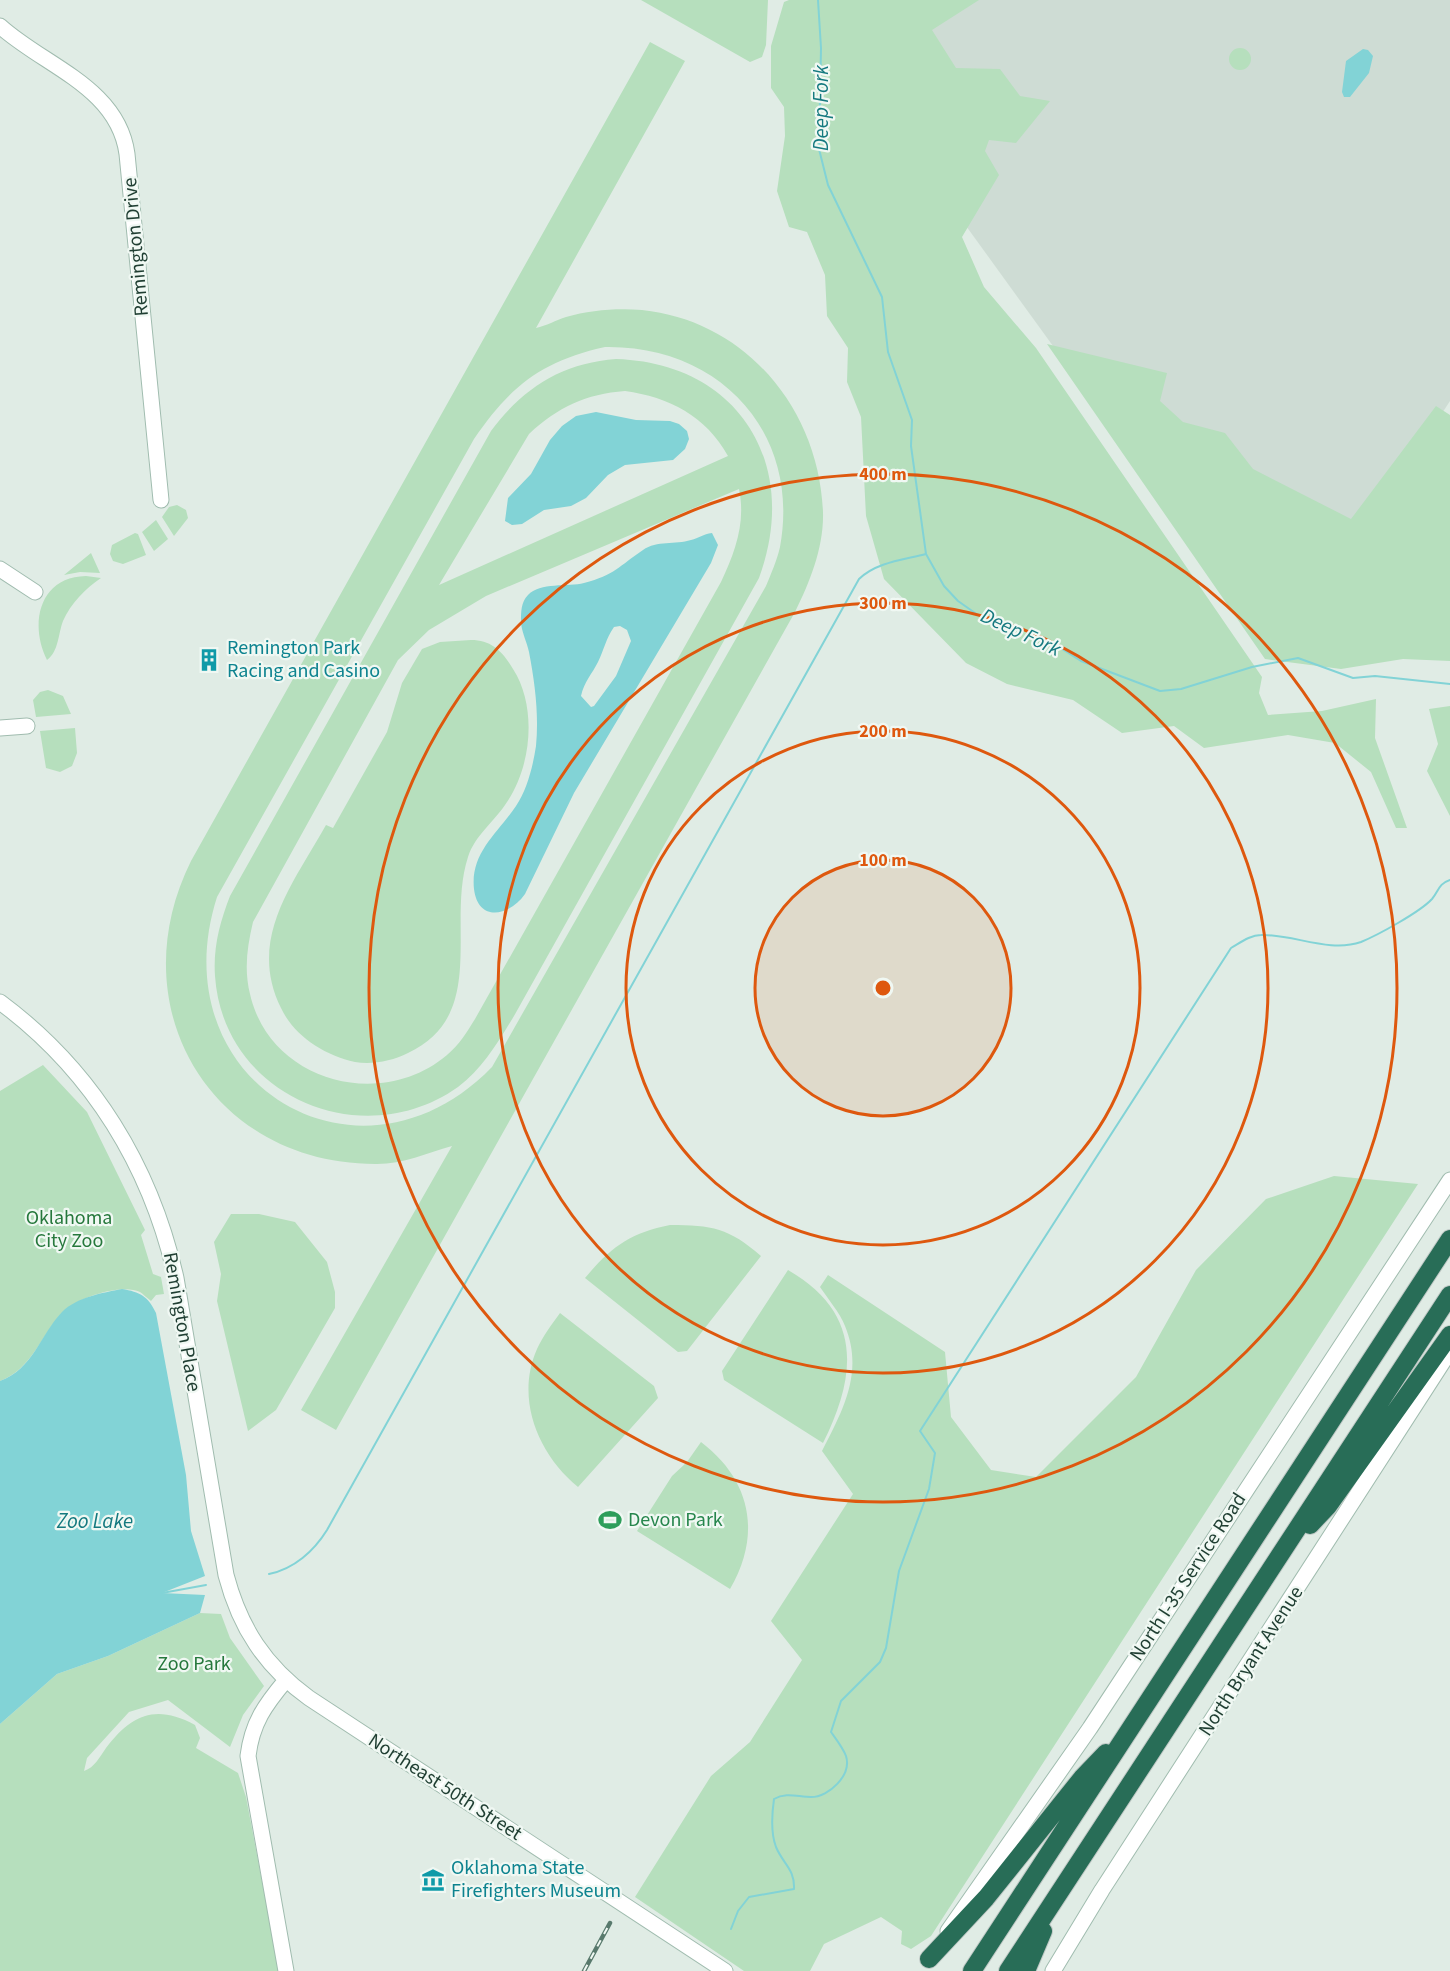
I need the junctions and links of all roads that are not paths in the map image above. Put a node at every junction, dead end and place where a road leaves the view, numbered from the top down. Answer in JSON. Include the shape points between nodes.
{"nodes":[{"id":1,"x":0,"y":26,"type":"edge"},
{"id":2,"x":0,"y":35,"type":"edge"},
{"id":3,"x":19,"y":44,"type":"junction"},
{"id":4,"x":161,"y":500,"type":"dead end"},
{"id":5,"x":0,"y":569,"type":"edge"},
{"id":6,"x":36,"y":592,"type":"dead end"},
{"id":7,"x":27,"y":726,"type":"dead end"},
{"id":8,"x":0,"y":728,"type":"edge"},
{"id":9,"x":0,"y":1002,"type":"edge"},
{"id":10,"x":1450,"y":1180,"type":"edge"},
{"id":11,"x":1450,"y":1239,"type":"edge"},
{"id":12,"x":1450,"y":1295,"type":"edge"},
{"id":13,"x":1450,"y":1335,"type":"edge"},
{"id":14,"x":1450,"y":1351,"type":"edge"},
{"id":15,"x":1275,"y":1564,"type":"junction"},
{"id":16,"x":286,"y":1680,"type":"junction"},
{"id":17,"x":1133,"y":1727,"type":"junction"},
{"id":18,"x":1051,"y":1906,"type":"junction"},
{"id":19,"x":925,"y":1965,"type":"edge"},
{"id":20,"x":286,"y":1971,"type":"edge"},
{"id":21,"x":725,"y":1971,"type":"edge"},
{"id":22,"x":972,"y":1971,"type":"edge"},
{"id":23,"x":1008,"y":1971,"type":"edge"},
{"id":24,"x":1026,"y":1971,"type":"edge"},
{"id":25,"x":1053,"y":1971,"type":"edge"}],
"edges":[{"from":1,"to":3,"type":"main road","name":"Remington Drive"},
{"from":2,"to":3,"type":"main road","name":"Remington Drive"},
{"from":3,"to":4,"type":"main road","name":"Remington Drive","via":[[96,95],[112,113],[125,140]]},
{"from":5,"to":6,"type":"main road"},
{"from":7,"to":8,"type":"main road"},
{"from":9,"to":16,"type":"main road","name":"Remington Place","via":[[43,1037],[85,1083],[113,1121],[147,1185],[176,1278],[231,1595],[257,1649]]},
{"from":10,"to":19,"type":"main road","name":"North I-35 Service Road","via":[[1090,1728]]},
{"from":11,"to":17,"type":"highway"},
{"from":12,"to":15,"type":"highway"},
{"from":13,"to":15,"type":"highway","via":[[1328,1506]]},
{"from":14,"to":25,"type":"main road","name":"North Bryant Avenue"},
{"from":15,"to":18,"type":"highway"},
{"from":16,"to":20,"type":"main road","via":[[259,1714],[250,1736],[248,1756]]},
{"from":16,"to":21,"type":"main road","name":"Northeast 50th Street"},
{"from":17,"to":19,"type":"highway","via":[[1082,1778],[986,1898]]},
{"from":17,"to":22,"type":"highway"},
{"from":18,"to":23,"type":"highway"},
{"from":18,"to":24,"type":"highway"}]}
